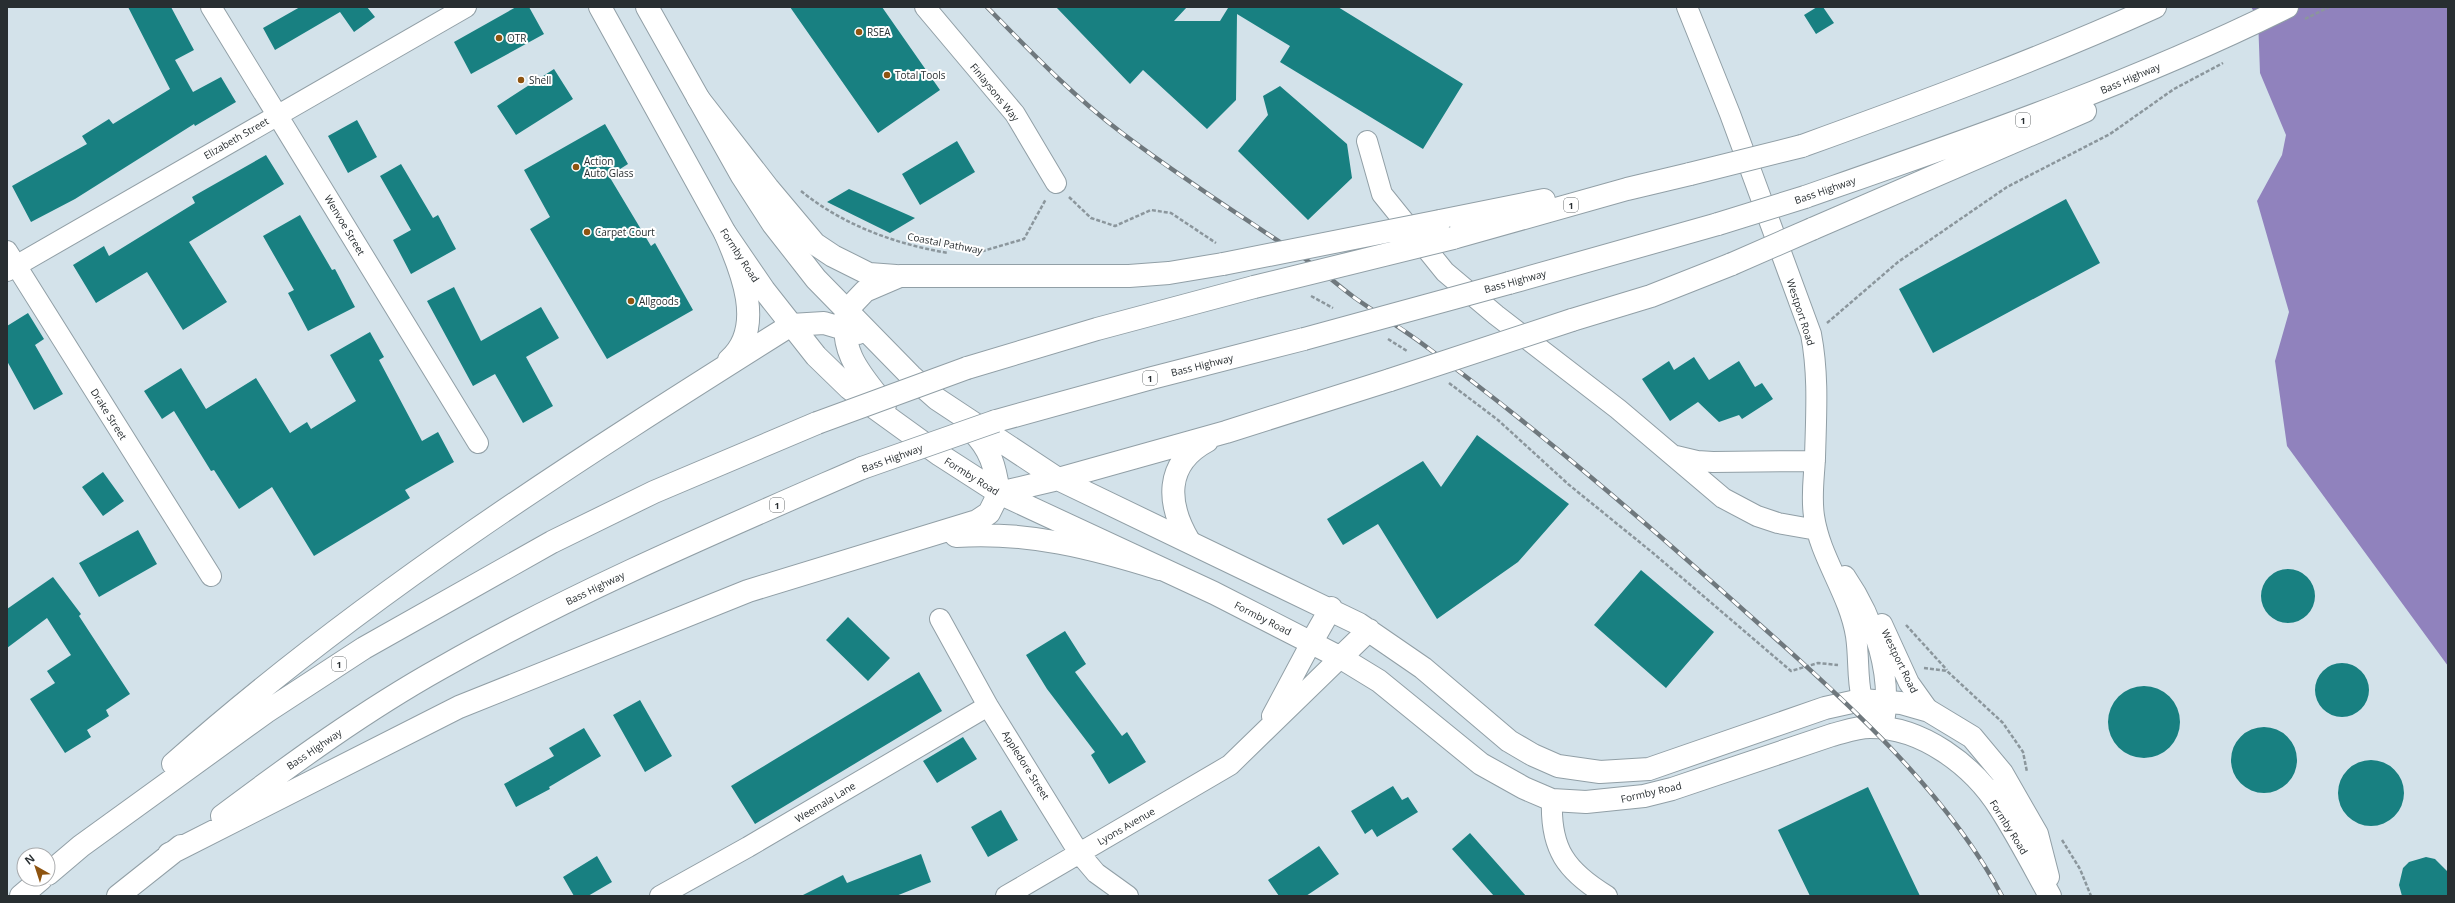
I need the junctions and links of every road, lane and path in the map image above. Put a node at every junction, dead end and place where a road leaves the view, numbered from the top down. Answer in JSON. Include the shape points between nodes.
{"nodes":[{"id":1,"x":211,"y":7,"type":"edge"},
{"id":2,"x":466,"y":7,"type":"edge"},
{"id":3,"x":600,"y":7,"type":"edge"},
{"id":4,"x":647,"y":7,"type":"edge"},
{"id":5,"x":925,"y":7,"type":"edge"},
{"id":6,"x":1687,"y":7,"type":"edge"},
{"id":7,"x":2155,"y":7,"type":"edge"},
{"id":8,"x":2287,"y":7,"type":"edge"},
{"id":9,"x":2237,"y":32,"type":"junction"},
{"id":10,"x":2174,"y":89,"type":"dead end"},
{"id":11,"x":698,"y":98,"type":"junction"},
{"id":12,"x":278,"y":114,"type":"junction"},
{"id":13,"x":1367,"y":141,"type":"dead end"},
{"id":14,"x":1056,"y":183,"type":"junction"},
{"id":15,"x":1628,"y":189,"type":"junction"},
{"id":16,"x":799,"y":190,"type":"dead end"},
{"id":17,"x":725,"y":233,"type":"junction"},
{"id":18,"x":953,"y":254,"type":"dead end"},
{"id":19,"x":974,"y":254,"type":"dead end"},
{"id":20,"x":1220,"y":254,"type":"junction"},
{"id":21,"x":10,"y":262,"type":"edge"},
{"id":22,"x":900,"y":276,"type":"junction"},
{"id":23,"x":1308,"y":294,"type":"dead end"},
{"id":24,"x":1335,"y":310,"type":"dead end"},
{"id":25,"x":845,"y":319,"type":"junction"},
{"id":26,"x":791,"y":325,"type":"junction"},
{"id":27,"x":1811,"y":334,"type":"junction"},
{"id":28,"x":1384,"y":337,"type":"dead end"},
{"id":29,"x":1410,"y":354,"type":"dead end"},
{"id":30,"x":711,"y":375,"type":"junction"},
{"id":31,"x":1448,"y":382,"type":"dead end"},
{"id":32,"x":950,"y":410,"type":"junction"},
{"id":33,"x":905,"y":429,"type":"junction"},
{"id":34,"x":1226,"y":432,"type":"junction"},
{"id":35,"x":478,"y":443,"type":"dead end"},
{"id":36,"x":1668,"y":452,"type":"junction"},
{"id":37,"x":1815,"y":461,"type":"junction"},
{"id":38,"x":1058,"y":479,"type":"junction"},
{"id":39,"x":999,"y":493,"type":"junction"},
{"id":40,"x":1819,"y":537,"type":"junction"},
{"id":41,"x":1189,"y":540,"type":"junction"},
{"id":42,"x":905,"y":545,"type":"junction"},
{"id":43,"x":1160,"y":569,"type":"junction"},
{"id":44,"x":211,"y":576,"type":"dead end"},
{"id":45,"x":1855,"y":592,"type":"junction"},
{"id":46,"x":1331,"y":608,"type":"junction"},
{"id":47,"x":940,"y":619,"type":"dead end"},
{"id":48,"x":1905,"y":624,"type":"dead end"},
{"id":49,"x":1369,"y":630,"type":"junction"},
{"id":50,"x":1311,"y":643,"type":"junction"},
{"id":51,"x":1340,"y":658,"type":"junction"},
{"id":52,"x":1818,"y":663,"type":"dead end"},
{"id":53,"x":1948,"y":671,"type":"dead end"},
{"id":54,"x":1861,"y":700,"type":"junction"},
{"id":55,"x":1886,"y":701,"type":"junction"},
{"id":56,"x":988,"y":706,"type":"junction"},
{"id":57,"x":1929,"y":711,"type":"junction"},
{"id":58,"x":1880,"y":728,"type":"junction"},
{"id":59,"x":1243,"y":754,"type":"junction"},
{"id":60,"x":1558,"y":766,"type":"junction"},
{"id":61,"x":1552,"y":800,"type":"junction"},
{"id":62,"x":81,"y":846,"type":"junction"},
{"id":63,"x":1079,"y":853,"type":"junction"},
{"id":64,"x":169,"y":854,"type":"junction"},
{"id":65,"x":56,"y":867,"type":"edge"},
{"id":66,"x":32,"y":887,"type":"edge"},
{"id":67,"x":663,"y":894,"type":"edge"},
{"id":68,"x":21,"y":896,"type":"edge"},
{"id":69,"x":118,"y":896,"type":"edge"},
{"id":70,"x":1006,"y":896,"type":"edge"},
{"id":71,"x":1128,"y":896,"type":"edge"},
{"id":72,"x":1607,"y":896,"type":"edge"},
{"id":73,"x":2050,"y":896,"type":"edge"},
{"id":74,"x":2053,"y":896,"type":"edge"}],
"edges":[{"from":1,"to":12,"type":"street","name":"Wenvoe Street"},
{"from":2,"to":12,"type":"street","name":"Elizabeth Street"},
{"from":3,"to":17,"type":"main road","name":"Formby Road"},
{"from":4,"to":11,"type":"main road","name":"Formby Road"},
{"from":5,"to":14,"type":"street","name":"Finlaysons Way","via":[[1015,114]]},
{"from":6,"to":27,"type":"street","name":"Westport Road","via":[[1730,114]]},
{"from":7,"to":15,"type":"main road","number":"1","bridge":true,"via":[[2092,36],[1935,98],[1802,146]]},
{"from":8,"to":9,"type":"main road","name":"Bass Highway","number":"1"},
{"from":9,"to":34,"type":"main road","bridge":true,"via":[[2130,92],[1732,264],[1651,296]]},
{"from":9,"to":64,"type":"main road","name":"Bass Highway","number":"1","bridge":true,"via":[[2102,90],[1997,130],[1805,197],[1510,283],[996,421],[862,468],[692,542],[580,595],[440,668],[312,749]]},
{"from":10,"to":27,"type":"path","via":[[2110,134],[2007,188],[1898,262]]},
{"from":11,"to":22,"type":"main road","via":[[777,200],[815,244],[869,274]]},
{"from":11,"to":25,"type":"main road","name":"Formby Road","via":[[742,176],[773,224]]},
{"from":12,"to":21,"type":"street","name":"Elizabeth Street"},
{"from":12,"to":35,"type":"street","name":"Wenvoe Street"},
{"from":13,"to":36,"type":"street","via":[[1382,194],[1445,272],[1618,409]]},
{"from":14,"to":19,"type":"path","via":[[1024,239]]},
{"from":14,"to":20,"type":"path","via":[[1091,218],[1115,226],[1151,210],[1171,213]]},
{"from":15,"to":20,"type":"main road","bridge":true,"via":[[1528,202],[1440,221]]},
{"from":15,"to":62,"type":"main road","number":"1","bridge":true,"via":[[1453,238],[1097,328],[967,368],[817,423],[654,492],[552,542],[364,648],[266,712]]},
{"from":16,"to":18,"type":"path","name":"Coastal Pathway","via":[[842,218],[891,240]]},
{"from":17,"to":26,"type":"main road","name":"Formby Road","via":[[743,262]]},
{"from":17,"to":30,"type":"main road","via":[[746,290],[746,326],[739,349]]},
{"from":20,"to":22,"type":"main road","via":[[1169,273],[1129,276]]},
{"from":21,"to":44,"type":"street","name":"Drake Street"},
{"from":22,"to":25,"type":"main road","via":[[865,291]]},
{"from":23,"to":24,"type":"path"},
{"from":25,"to":26,"type":"main road"},
{"from":25,"to":32,"type":"main road","name":"Formby Road","via":[[875,341]]},
{"from":25,"to":33,"type":"main road","via":[[847,349],[855,366]]},
{"from":26,"to":30,"type":"main road"},
{"from":26,"to":33,"type":"main road","name":"Formby Road","via":[[816,356],[849,388]]},
{"from":27,"to":37,"type":"street","name":"Westport Road","via":[[1817,366],[1818,396]]},
{"from":28,"to":29,"type":"path"},
{"from":30,"to":62,"type":"main road","via":[[568,468],[387,592],[308,651],[215,727]]},
{"from":31,"to":52,"type":"path","via":[[1498,420],[1568,484],[1791,671]]},
{"from":32,"to":38,"type":"main road","name":"Formby Road"},
{"from":32,"to":39,"type":"main road","via":[[990,452]]},
{"from":33,"to":39,"type":"main road","name":"Formby Road"},
{"from":34,"to":38,"type":"main road"},
{"from":34,"to":41,"type":"main road","via":[[1199,446],[1182,462],[1176,476],[1173,488],[1174,509]]},
{"from":36,"to":37,"type":"street","via":[[1684,459],[1713,462]]},
{"from":36,"to":40,"type":"street","via":[[1739,508]]},
{"from":37,"to":40,"type":"street","name":"Westport Road","via":[[1813,500]]},
{"from":38,"to":39,"type":"main road"},
{"from":38,"to":41,"type":"main road","name":"Formby Road"},
{"from":39,"to":42,"type":"main road","via":[[989,513],[977,521]]},
{"from":39,"to":43,"type":"main road","name":"Formby Road"},
{"from":40,"to":45,"type":"street","name":"Westport Road"},
{"from":40,"to":54,"type":"street","name":"Westport Road","via":[[1853,625]]},
{"from":41,"to":46,"type":"main road","name":"Formby Road"},
{"from":42,"to":43,"type":"main road","via":[[950,536],[1029,537],[1083,546]]},
{"from":42,"to":64,"type":"main road","via":[[748,591],[459,707]]},
{"from":43,"to":50,"type":"main road","name":"Formby Road"},
{"from":45,"to":55,"type":"street","name":"Westport Road","via":[[1874,631]]},
{"from":45,"to":57,"type":"street","name":"Westport Road","via":[[1881,624],[1909,684]]},
{"from":46,"to":49,"type":"main road","name":"Formby Road"},
{"from":46,"to":50,"type":"main road"},
{"from":47,"to":56,"type":"street","name":"Appledore Street"},
{"from":48,"to":53,"type":"path"},
{"from":49,"to":51,"type":"main road"},
{"from":49,"to":60,"type":"main road","name":"Formby Road","via":[[1423,668],[1509,741],[1533,756]]},
{"from":50,"to":51,"type":"main road","name":"Formby Road"},
{"from":50,"to":59,"type":"street","name":"Lyons Avenue","via":[[1270,720]]},
{"from":51,"to":59,"type":"street","name":"Lyons Avenue"},
{"from":51,"to":61,"type":"main road","name":"Formby Road","via":[[1378,681],[1481,764]]},
{"from":54,"to":55,"type":"main road","name":"Formby Road"},
{"from":54,"to":58,"type":"street"},
{"from":54,"to":60,"type":"main road","name":"Formby Road","via":[[1803,715],[1649,769],[1600,772]]},
{"from":55,"to":57,"type":"main road","name":"Formby Road"},
{"from":55,"to":58,"type":"street","name":"Westport Road"},
{"from":56,"to":63,"type":"street","name":"Appledore Street"},
{"from":56,"to":67,"type":"street","name":"Weemala Lane"},
{"from":57,"to":74,"type":"main road","name":"Formby Road","via":[[1972,737],[2002,773],[2037,834]]},
{"from":58,"to":61,"type":"main road","name":"Formby Road","via":[[1857,729],[1832,735],[1644,796],[1586,802]]},
{"from":58,"to":73,"type":"main road","name":"Formby Road","via":[[1922,739],[1938,748],[1978,782],[2000,807]]},
{"from":59,"to":63,"type":"street","name":"Lyons Avenue","via":[[1211,778]]},
{"from":60,"to":61,"type":"main road"},
{"from":61,"to":72,"type":"street","via":[[1554,830],[1561,856],[1581,878]]},
{"from":62,"to":65,"type":"main road","number":"1"},
{"from":63,"to":70,"type":"street","name":"Lyons Avenue"},
{"from":63,"to":71,"type":"street","name":"Appledore Street","via":[[1096,873]]},
{"from":64,"to":69,"type":"main road","name":"Bass Highway","number":"1"},
{"from":66,"to":68,"type":"main road"}]}
